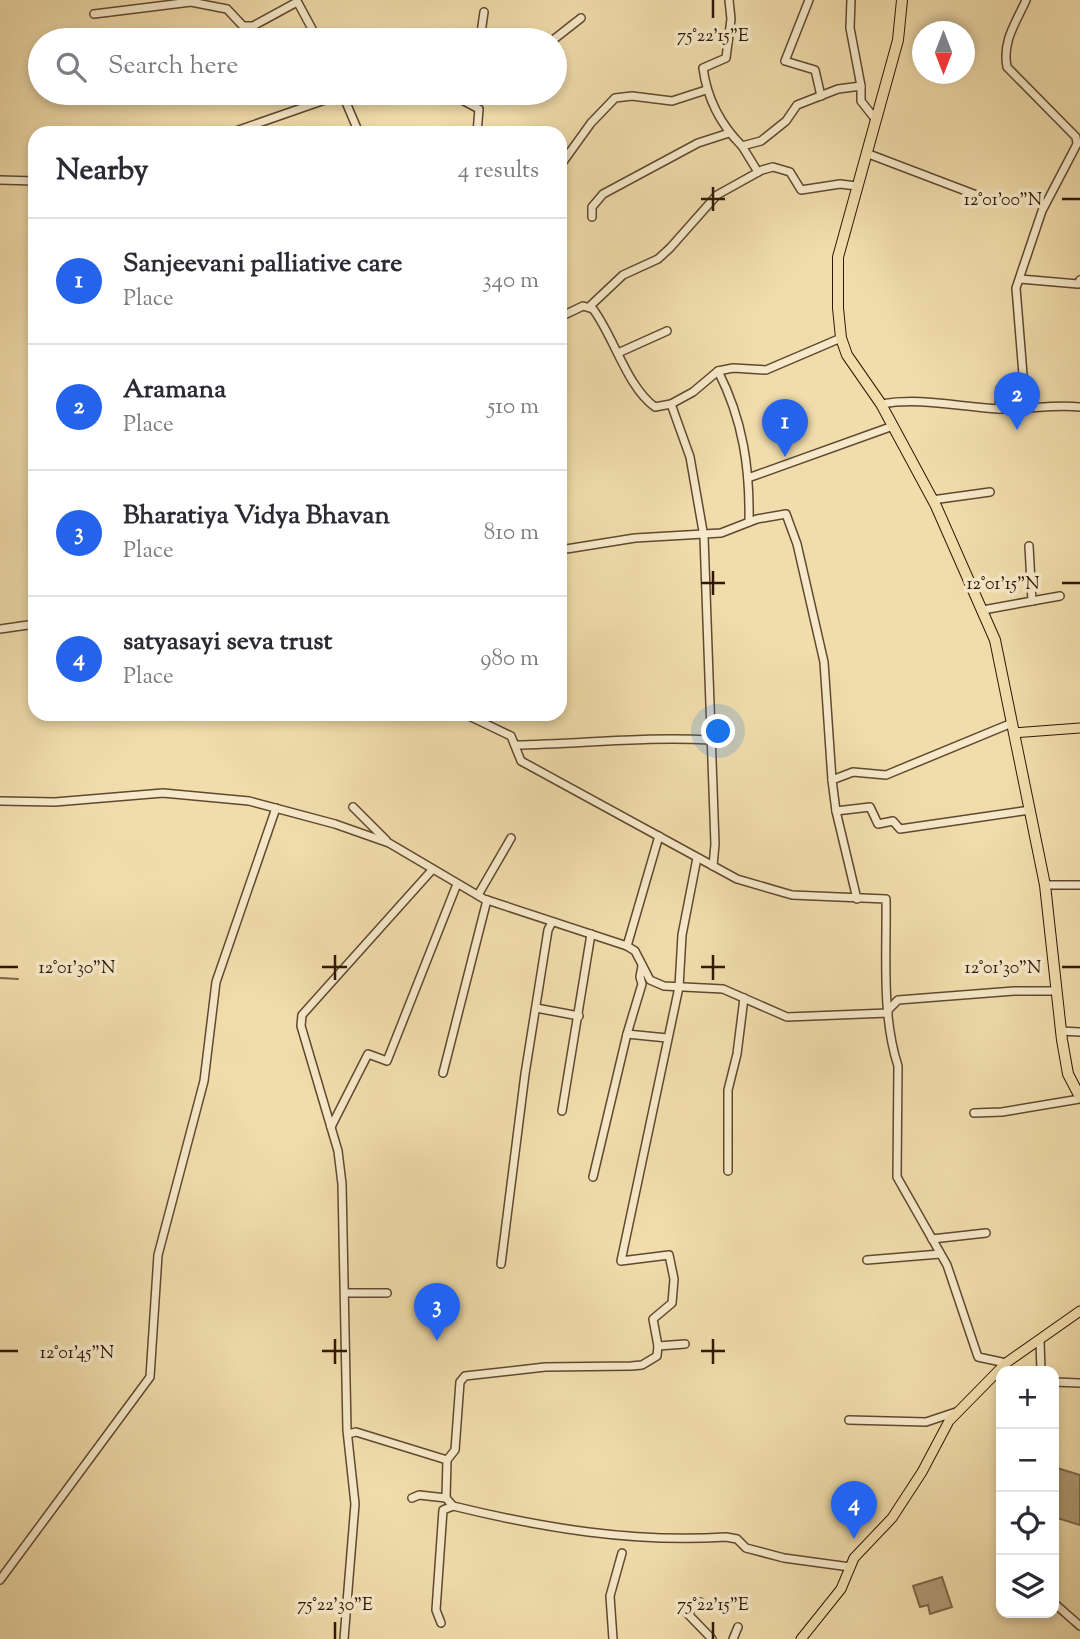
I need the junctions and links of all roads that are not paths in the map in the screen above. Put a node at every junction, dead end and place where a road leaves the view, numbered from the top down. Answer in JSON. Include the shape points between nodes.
{"nodes":[{"id":1,"x":729,"y":0,"type":"edge"},
{"id":2,"x":809,"y":0,"type":"edge"},
{"id":3,"x":851,"y":0,"type":"edge"},
{"id":4,"x":902,"y":0,"type":"edge"},
{"id":5,"x":1026,"y":0,"type":"edge"},
{"id":6,"x":297,"y":1,"type":"edge"},
{"id":7,"x":484,"y":12,"type":"dead end"},
{"id":8,"x":94,"y":14,"type":"dead end"},
{"id":9,"x":581,"y":18,"type":"dead end"},
{"id":10,"x":312,"y":28,"type":"edge"},
{"id":11,"x":482,"y":28,"type":"edge"},
{"id":12,"x":567,"y":29,"type":"edge"},
{"id":13,"x":861,"y":86,"type":"junction"},
{"id":14,"x":706,"y":90,"type":"junction"},
{"id":15,"x":821,"y":96,"type":"junction"},
{"id":16,"x":310,"y":105,"type":"edge"},
{"id":17,"x":347,"y":105,"type":"edge"},
{"id":18,"x":473,"y":105,"type":"edge"},
{"id":19,"x":876,"y":120,"type":"junction"},
{"id":20,"x":250,"y":126,"type":"edge"},
{"id":21,"x":356,"y":126,"type":"edge"},
{"id":22,"x":478,"y":126,"type":"edge"},
{"id":23,"x":729,"y":133,"type":"junction"},
{"id":24,"x":742,"y":146,"type":"junction"},
{"id":25,"x":866,"y":153,"type":"junction"},
{"id":26,"x":567,"y":155,"type":"edge"},
{"id":27,"x":758,"y":172,"type":"junction"},
{"id":28,"x":0,"y":180,"type":"edge"},
{"id":29,"x":28,"y":180,"type":"edge"},
{"id":30,"x":857,"y":186,"type":"junction"},
{"id":31,"x":979,"y":196,"type":"dead end"},
{"id":32,"x":592,"y":217,"type":"dead end"},
{"id":33,"x":1020,"y":279,"type":"junction"},
{"id":34,"x":1080,"y":281,"type":"edge"},
{"id":35,"x":589,"y":307,"type":"junction"},
{"id":36,"x":567,"y":314,"type":"edge"},
{"id":37,"x":667,"y":331,"type":"dead end"},
{"id":38,"x":841,"y":338,"type":"junction"},
{"id":39,"x":618,"y":353,"type":"junction"},
{"id":40,"x":718,"y":370,"type":"junction"},
{"id":41,"x":671,"y":404,"type":"junction"},
{"id":42,"x":881,"y":404,"type":"junction"},
{"id":43,"x":1080,"y":407,"type":"edge"},
{"id":44,"x":999,"y":409,"type":"junction"},
{"id":45,"x":893,"y":426,"type":"junction"},
{"id":46,"x":748,"y":478,"type":"junction"},
{"id":47,"x":990,"y":492,"type":"dead end"},
{"id":48,"x":932,"y":500,"type":"junction"},
{"id":49,"x":749,"y":522,"type":"junction"},
{"id":50,"x":704,"y":535,"type":"junction"},
{"id":51,"x":1029,"y":546,"type":"dead end"},
{"id":52,"x":567,"y":549,"type":"edge"},
{"id":53,"x":1060,"y":596,"type":"dead end"},
{"id":54,"x":1032,"y":601,"type":"junction"},
{"id":55,"x":983,"y":610,"type":"junction"},
{"id":56,"x":28,"y":625,"type":"edge"},
{"id":57,"x":0,"y":629,"type":"edge"},
{"id":58,"x":480,"y":721,"type":"edge"},
{"id":59,"x":1013,"y":728,"type":"junction"},
{"id":60,"x":1080,"y":728,"type":"edge"},
{"id":61,"x":711,"y":740,"type":"junction"},
{"id":62,"x":515,"y":746,"type":"junction"},
{"id":63,"x":832,"y":780,"type":"junction"},
{"id":64,"x":0,"y":801,"type":"edge"},
{"id":65,"x":353,"y":807,"type":"dead end"},
{"id":66,"x":275,"y":808,"type":"junction"},
{"id":67,"x":1030,"y":810,"type":"junction"},
{"id":68,"x":836,"y":811,"type":"junction"},
{"id":69,"x":659,"y":836,"type":"junction"},
{"id":70,"x":511,"y":838,"type":"dead end"},
{"id":71,"x":389,"y":843,"type":"junction"},
{"id":72,"x":697,"y":858,"type":"junction"},
{"id":73,"x":713,"y":866,"type":"junction"},
{"id":74,"x":432,"y":870,"type":"junction"},
{"id":75,"x":457,"y":884,"type":"junction"},
{"id":76,"x":1045,"y":885,"type":"junction"},
{"id":77,"x":1080,"y":885,"type":"edge"},
{"id":78,"x":478,"y":895,"type":"junction"},
{"id":79,"x":858,"y":899,"type":"junction"},
{"id":80,"x":487,"y":900,"type":"junction"},
{"id":81,"x":552,"y":922,"type":"junction"},
{"id":82,"x":591,"y":934,"type":"junction"},
{"id":83,"x":627,"y":946,"type":"junction"},
{"id":84,"x":642,"y":966,"type":"junction"},
{"id":85,"x":679,"y":987,"type":"junction"},
{"id":86,"x":1056,"y":991,"type":"junction"},
{"id":87,"x":744,"y":998,"type":"junction"},
{"id":88,"x":537,"y":1008,"type":"junction"},
{"id":89,"x":888,"y":1013,"type":"junction"},
{"id":90,"x":579,"y":1016,"type":"junction"},
{"id":91,"x":1060,"y":1031,"type":"junction"},
{"id":92,"x":1080,"y":1032,"type":"edge"},
{"id":93,"x":627,"y":1034,"type":"junction"},
{"id":94,"x":667,"y":1038,"type":"junction"},
{"id":95,"x":443,"y":1073,"type":"dead end"},
{"id":96,"x":1080,"y":1098,"type":"edge"},
{"id":97,"x":562,"y":1111,"type":"dead end"},
{"id":98,"x":974,"y":1112,"type":"dead end"},
{"id":99,"x":331,"y":1127,"type":"junction"},
{"id":100,"x":728,"y":1171,"type":"dead end"},
{"id":101,"x":593,"y":1177,"type":"dead end"},
{"id":102,"x":986,"y":1233,"type":"dead end"},
{"id":103,"x":932,"y":1239,"type":"junction"},
{"id":104,"x":940,"y":1254,"type":"junction"},
{"id":105,"x":867,"y":1260,"type":"dead end"},
{"id":106,"x":501,"y":1264,"type":"dead end"},
{"id":107,"x":345,"y":1293,"type":"junction"},
{"id":108,"x":387,"y":1293,"type":"dead end"},
{"id":109,"x":1080,"y":1311,"type":"edge"},
{"id":110,"x":1040,"y":1341,"type":"junction"},
{"id":111,"x":685,"y":1344,"type":"dead end"},
{"id":112,"x":658,"y":1346,"type":"junction"},
{"id":113,"x":1006,"y":1363,"type":"junction"},
{"id":114,"x":1041,"y":1366,"type":"edge"},
{"id":115,"x":1059,"y":1382,"type":"edge"},
{"id":116,"x":1080,"y":1383,"type":"edge"},
{"id":117,"x":957,"y":1412,"type":"junction"},
{"id":118,"x":849,"y":1420,"type":"dead end"},
{"id":119,"x":348,"y":1434,"type":"junction"},
{"id":120,"x":447,"y":1460,"type":"junction"},
{"id":121,"x":412,"y":1498,"type":"dead end"},
{"id":122,"x":446,"y":1498,"type":"junction"},
{"id":123,"x":453,"y":1506,"type":"junction"},
{"id":124,"x":622,"y":1553,"type":"dead end"},
{"id":125,"x":850,"y":1567,"type":"junction"},
{"id":126,"x":0,"y":1580,"type":"edge"},
{"id":127,"x":700,"y":1602,"type":"dead end"},
{"id":128,"x":1059,"y":1607,"type":"edge"},
{"id":129,"x":442,"y":1623,"type":"dead end"},
{"id":130,"x":1080,"y":1626,"type":"edge"},
{"id":131,"x":738,"y":1627,"type":"dead end"},
{"id":132,"x":707,"y":1638,"type":"edge"},
{"id":133,"x":344,"y":1639,"type":"edge"},
{"id":134,"x":613,"y":1639,"type":"edge"},
{"id":135,"x":733,"y":1639,"type":"edge"},
{"id":136,"x":801,"y":1639,"type":"edge"}],
"edges":[{"from":1,"to":14,"type":"street","via":[[726,58],[703,68]]},
{"from":2,"to":15,"type":"street","via":[[785,61],[815,70]]},
{"from":3,"to":13,"type":"street","via":[[850,29]]},
{"from":4,"to":19,"type":"highway","via":[[898,40]]},
{"from":5,"to":33,"type":"street","via":[[1007,40],[1007,67],[1076,137],[1077,144],[1042,211]]},
{"from":6,"to":8,"type":"street","via":[[253,26],[243,26],[227,9],[191,2]]},
{"from":6,"to":10,"type":"street"},
{"from":7,"to":11,"type":"street"},
{"from":9,"to":12,"type":"street"},
{"from":13,"to":15,"type":"street"},
{"from":13,"to":19,"type":"street","via":[[861,101]]},
{"from":14,"to":23,"type":"street"},
{"from":14,"to":26,"type":"street","via":[[672,101],[615,98]]},
{"from":15,"to":24,"type":"street","via":[[797,104],[786,121],[761,141]]},
{"from":16,"to":20,"type":"street"},
{"from":17,"to":21,"type":"street"},
{"from":18,"to":22,"type":"street","via":[[479,109]]},
{"from":19,"to":25,"type":"highway"},
{"from":23,"to":24,"type":"street"},
{"from":23,"to":32,"type":"street","via":[[698,143],[603,194],[592,207]]},
{"from":24,"to":27,"type":"street"},
{"from":25,"to":30,"type":"highway"},
{"from":25,"to":31,"type":"street"},
{"from":27,"to":30,"type":"street","via":[[783,169],[801,190]]},
{"from":27,"to":35,"type":"street","via":[[717,195],[670,248],[622,275]]},
{"from":28,"to":29,"type":"street"},
{"from":30,"to":38,"type":"highway","via":[[837,266]]},
{"from":33,"to":34,"type":"street"},
{"from":33,"to":44,"type":"street","via":[[1016,300],[1024,387],[1000,389]]},
{"from":35,"to":36,"type":"street"},
{"from":35,"to":39,"type":"street"},
{"from":37,"to":39,"type":"street"},
{"from":38,"to":40,"type":"street","via":[[766,370]]},
{"from":38,"to":42,"type":"highway","via":[[861,379]]},
{"from":39,"to":41,"type":"street","via":[[648,402],[655,407]]},
{"from":40,"to":41,"type":"street"},
{"from":40,"to":46,"type":"street","via":[[739,418]]},
{"from":41,"to":50,"type":"street","via":[[690,457]]},
{"from":42,"to":44,"type":"street","via":[[904,400]]},
{"from":42,"to":45,"type":"highway"},
{"from":43,"to":44,"type":"street"},
{"from":45,"to":46,"type":"street"},
{"from":45,"to":48,"type":"highway"},
{"from":46,"to":49,"type":"street"},
{"from":47,"to":48,"type":"street"},
{"from":48,"to":55,"type":"highway"},
{"from":49,"to":50,"type":"street"},
{"from":49,"to":63,"type":"street","via":[[786,513],[790,519],[824,662]]},
{"from":50,"to":52,"type":"street","via":[[635,538]]},
{"from":50,"to":61,"type":"street"},
{"from":51,"to":54,"type":"street"},
{"from":53,"to":54,"type":"street"},
{"from":54,"to":55,"type":"street"},
{"from":55,"to":59,"type":"highway","via":[[995,640]]},
{"from":56,"to":57,"type":"street"},
{"from":58,"to":62,"type":"street","via":[[511,736]]},
{"from":59,"to":60,"type":"main road"},
{"from":59,"to":63,"type":"street","via":[[886,775],[853,772]]},
{"from":59,"to":67,"type":"highway"},
{"from":61,"to":62,"type":"street","via":[[657,737],[606,744]]},
{"from":61,"to":73,"type":"street"},
{"from":62,"to":69,"type":"street","via":[[520,761]]},
{"from":63,"to":68,"type":"street"},
{"from":64,"to":66,"type":"street","via":[[55,802],[163,793]]},
{"from":65,"to":71,"type":"street"},
{"from":66,"to":71,"type":"street"},
{"from":66,"to":126,"type":"street","via":[[216,982],[204,1081],[158,1255],[150,1377]]},
{"from":67,"to":68,"type":"street","via":[[900,829],[893,821],[878,824],[870,807]]},
{"from":67,"to":76,"type":"highway"},
{"from":68,"to":79,"type":"street"},
{"from":69,"to":72,"type":"street"},
{"from":69,"to":83,"type":"street"},
{"from":70,"to":78,"type":"street"},
{"from":71,"to":74,"type":"street"},
{"from":72,"to":73,"type":"street"},
{"from":72,"to":85,"type":"street","via":[[682,934]]},
{"from":73,"to":79,"type":"street","via":[[737,880],[792,895]]},
{"from":74,"to":75,"type":"street"},
{"from":74,"to":99,"type":"street","via":[[302,1015],[301,1026]]},
{"from":75,"to":78,"type":"street"},
{"from":75,"to":99,"type":"street","via":[[387,1061],[368,1054]]},
{"from":76,"to":77,"type":"street"},
{"from":76,"to":86,"type":"highway"},
{"from":78,"to":80,"type":"street"},
{"from":79,"to":89,"type":"street","via":[[886,899]]},
{"from":80,"to":81,"type":"street"},
{"from":80,"to":95,"type":"street"},
{"from":81,"to":82,"type":"street"},
{"from":81,"to":88,"type":"street"},
{"from":82,"to":83,"type":"street"},
{"from":82,"to":90,"type":"street"},
{"from":83,"to":84,"type":"street"},
{"from":84,"to":85,"type":"street","via":[[650,980]]},
{"from":84,"to":93,"type":"street","via":[[642,984]]},
{"from":85,"to":87,"type":"street","via":[[723,989]]},
{"from":85,"to":94,"type":"street"},
{"from":86,"to":89,"type":"street","via":[[898,1000]]},
{"from":86,"to":91,"type":"highway"},
{"from":87,"to":89,"type":"street","via":[[787,1017]]},
{"from":87,"to":100,"type":"street","via":[[728,1090]]},
{"from":88,"to":90,"type":"street"},
{"from":88,"to":106,"type":"street","via":[[517,1125]]},
{"from":89,"to":103,"type":"street","via":[[898,1066],[897,1177]]},
{"from":90,"to":97,"type":"street"},
{"from":91,"to":92,"type":"street"},
{"from":91,"to":96,"type":"highway","via":[[1068,1074]]},
{"from":93,"to":94,"type":"street"},
{"from":93,"to":101,"type":"street"},
{"from":94,"to":112,"type":"street","via":[[621,1261],[669,1255],[672,1303],[653,1319]]},
{"from":96,"to":98,"type":"street","via":[[1002,1112]]},
{"from":99,"to":107,"type":"street","via":[[342,1184]]},
{"from":102,"to":103,"type":"street"},
{"from":103,"to":104,"type":"street"},
{"from":104,"to":105,"type":"street"},
{"from":104,"to":113,"type":"street","via":[[960,1298],[978,1357]]},
{"from":107,"to":108,"type":"street"},
{"from":107,"to":119,"type":"street"},
{"from":109,"to":110,"type":"main road"},
{"from":110,"to":113,"type":"main road"},
{"from":110,"to":114,"type":"street"},
{"from":111,"to":112,"type":"street"},
{"from":112,"to":120,"type":"street","via":[[652,1361],[631,1366],[545,1367],[465,1376],[460,1382],[455,1450]]},
{"from":113,"to":117,"type":"main road"},
{"from":115,"to":116,"type":"street"},
{"from":117,"to":118,"type":"street","via":[[926,1422]]},
{"from":117,"to":125,"type":"main road","via":[[892,1518],[871,1537]]},
{"from":119,"to":120,"type":"street","via":[[383,1439]]},
{"from":119,"to":133,"type":"street","via":[[355,1504]]},
{"from":120,"to":122,"type":"street"},
{"from":121,"to":122,"type":"street"},
{"from":122,"to":123,"type":"street"},
{"from":123,"to":125,"type":"street","via":[[618,1537],[726,1537],[737,1539],[746,1548],[784,1558]]},
{"from":123,"to":129,"type":"street","via":[[443,1510],[440,1524],[436,1610]]},
{"from":124,"to":134,"type":"street","via":[[610,1595]]},
{"from":125,"to":136,"type":"main road","via":[[841,1589]]},
{"from":127,"to":132,"type":"street","via":[[687,1613]]},
{"from":128,"to":130,"type":"street"},
{"from":131,"to":135,"type":"street"}]}
